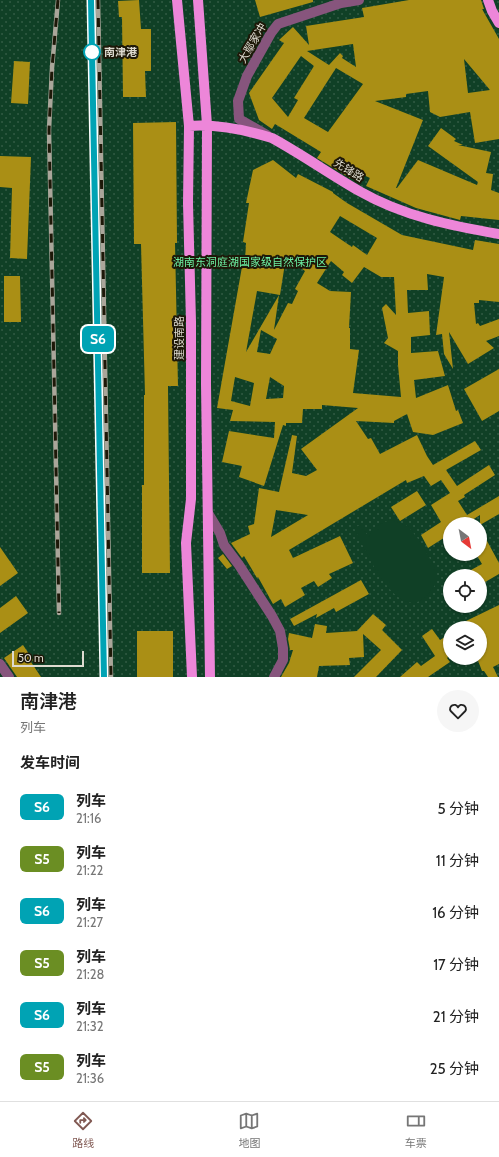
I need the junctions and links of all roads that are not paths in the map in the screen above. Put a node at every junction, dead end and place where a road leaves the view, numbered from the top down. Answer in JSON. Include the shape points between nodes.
{"nodes":[{"id":1,"x":177,"y":0,"type":"edge"},
{"id":2,"x":198,"y":0,"type":"edge"},
{"id":3,"x":359,"y":0,"type":"edge"},
{"id":4,"x":488,"y":0,"type":"edge"},
{"id":5,"x":499,"y":23,"type":"edge"},
{"id":6,"x":208,"y":125,"type":"junction"},
{"id":7,"x":189,"y":126,"type":"junction"},
{"id":8,"x":272,"y":138,"type":"junction"},
{"id":9,"x":499,"y":234,"type":"edge"},
{"id":10,"x":208,"y":513,"type":"junction"},
{"id":11,"x":0,"y":664,"type":"edge"},
{"id":12,"x":10,"y":677,"type":"edge"},
{"id":13,"x":192,"y":677,"type":"edge"},
{"id":14,"x":210,"y":677,"type":"edge"},
{"id":15,"x":274,"y":677,"type":"edge"}],
"edges":[{"from":1,"to":7,"type":"main road","name":"建设南路"},
{"from":2,"to":6,"type":"main road"},
{"from":3,"to":8,"type":"street","name":"大鄢家冲","via":[[341,3],[283,22],[271,33],[238,101],[239,119]]},
{"from":4,"to":5,"type":"main road"},
{"from":6,"to":7,"type":"main road","name":"先锋路"},
{"from":6,"to":8,"type":"main road","name":"先锋路"},
{"from":6,"to":10,"type":"main road"},
{"from":7,"to":13,"type":"main road","name":"建设南路","via":[[191,499],[186,543]]},
{"from":8,"to":9,"type":"main road","name":"先锋路","via":[[362,193],[407,213]]},
{"from":10,"to":14,"type":"main road"},
{"from":10,"to":15,"type":"street","via":[[224,545],[280,631],[283,660]]},
{"from":11,"to":12,"type":"street"}]}
